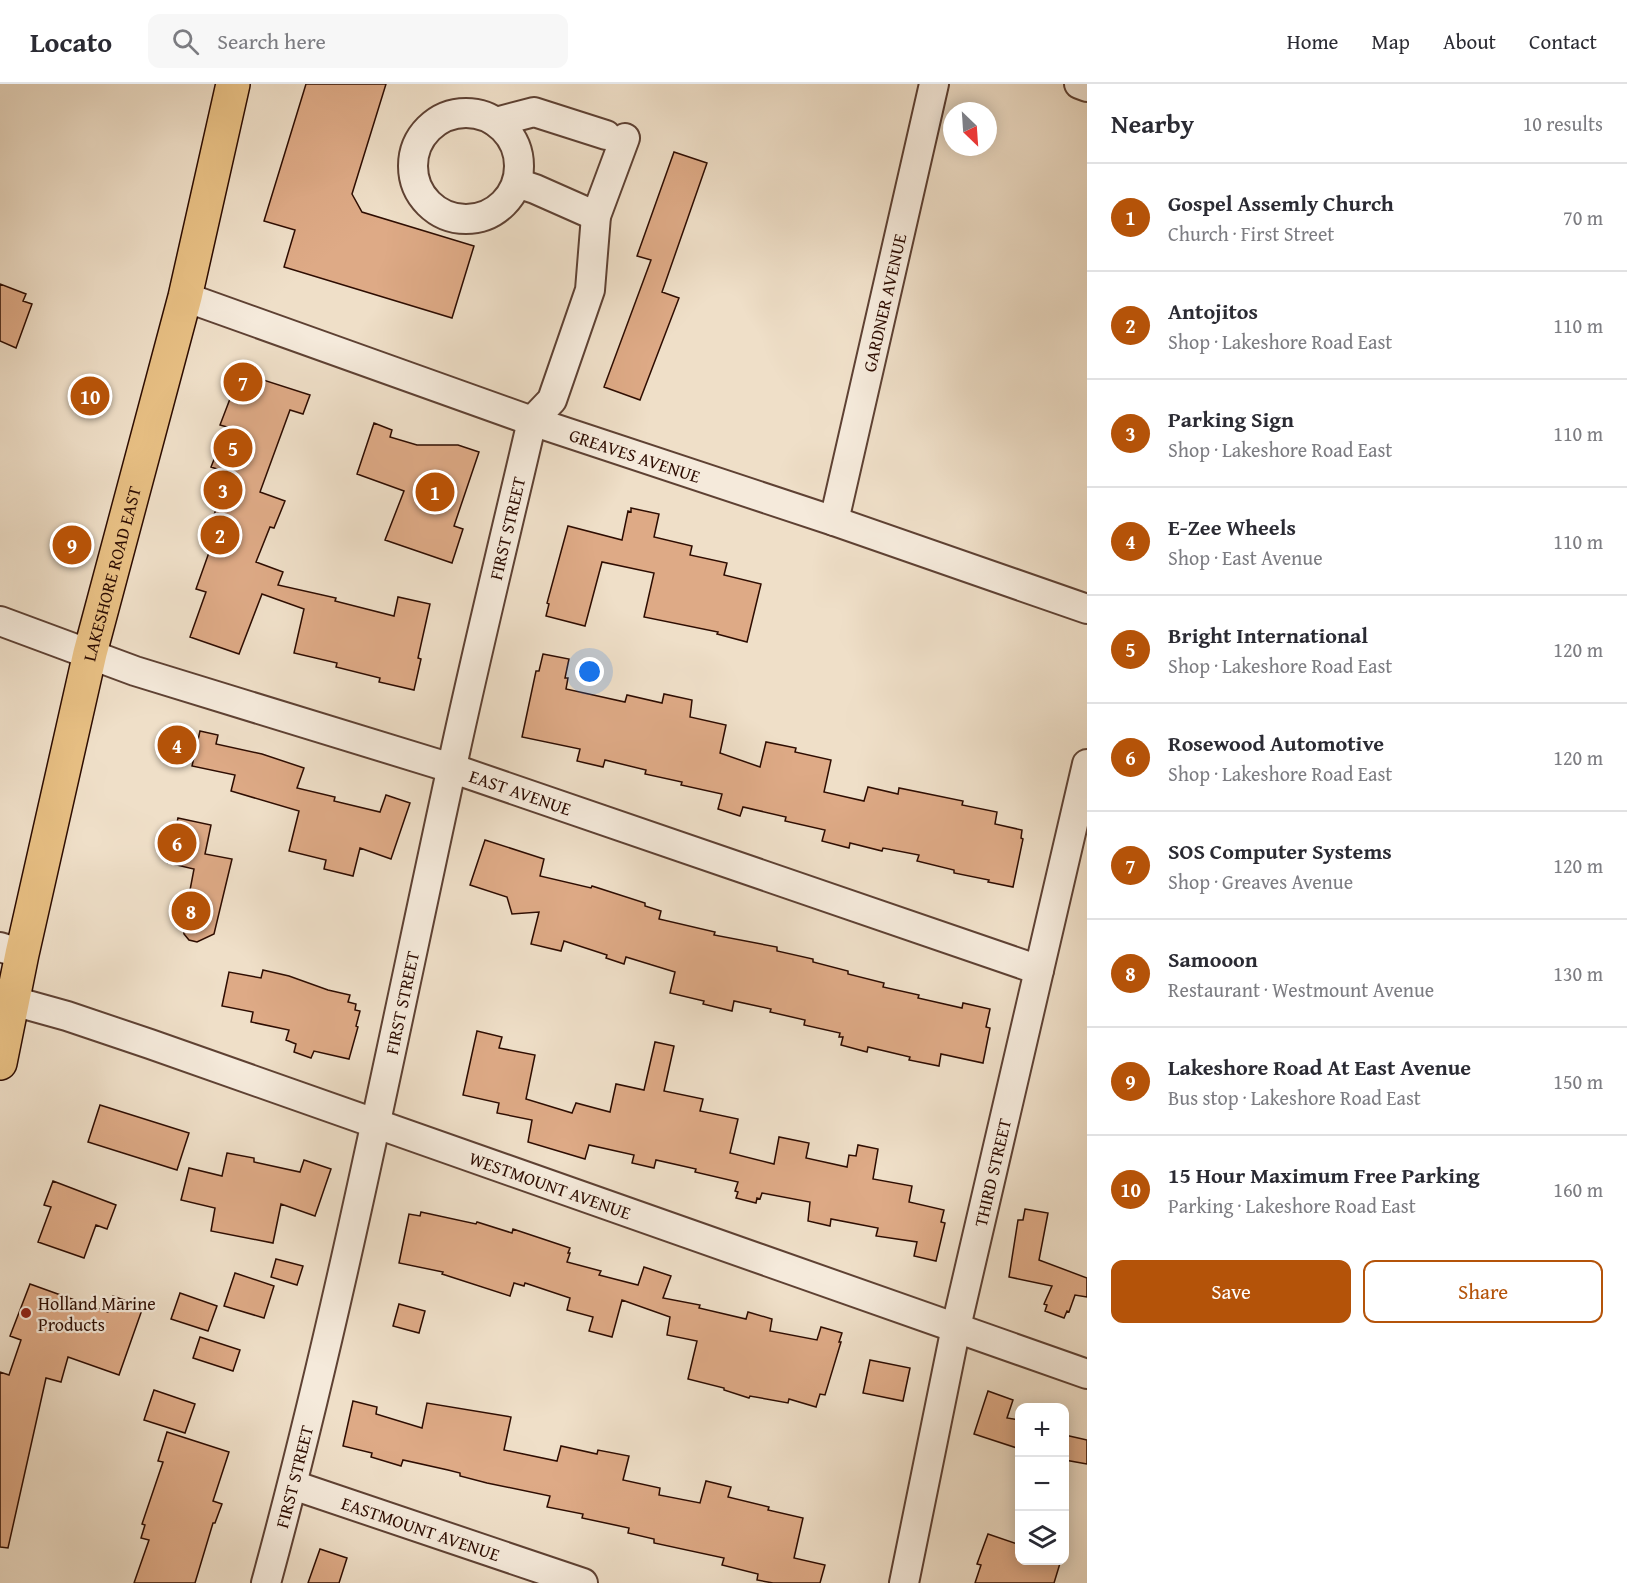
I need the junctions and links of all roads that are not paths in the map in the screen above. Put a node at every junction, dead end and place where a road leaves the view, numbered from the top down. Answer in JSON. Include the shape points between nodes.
{"nodes":[{"id":1,"x":232,"y":84,"type":"edge"},
{"id":2,"x":934,"y":84,"type":"edge"},
{"id":3,"x":1079,"y":84,"type":"edge"},
{"id":4,"x":1087,"y":87,"type":"edge"},
{"id":5,"x":496,"y":122,"type":"junction"},
{"id":6,"x":517,"y":183,"type":"junction"},
{"id":7,"x":596,"y":216,"type":"junction"},
{"id":8,"x":185,"y":297,"type":"junction"},
{"id":9,"x":532,"y":421,"type":"junction"},
{"id":10,"x":834,"y":521,"type":"junction"},
{"id":11,"x":1087,"y":609,"type":"edge"},
{"id":12,"x":0,"y":621,"type":"edge"},
{"id":13,"x":90,"y":653,"type":"junction"},
{"id":14,"x":1087,"y":764,"type":"edge"},
{"id":15,"x":451,"y":768,"type":"junction"},
{"id":16,"x":11,"y":951,"type":"edge"},
{"id":17,"x":1039,"y":970,"type":"junction"},
{"id":18,"x":13,"y":1001,"type":"junction"},
{"id":19,"x":0,"y":1063,"type":"edge"},
{"id":20,"x":376,"y":1123,"type":"junction"},
{"id":21,"x":956,"y":1327,"type":"junction"},
{"id":22,"x":1087,"y":1374,"type":"edge"},
{"id":23,"x":293,"y":1485,"type":"junction"},
{"id":24,"x":266,"y":1583,"type":"edge"},
{"id":25,"x":583,"y":1583,"type":"edge"},
{"id":26,"x":904,"y":1583,"type":"edge"}],
"edges":[{"from":1,"to":8,"type":"main road","name":"LAKESHORE ROAD EAST"},
{"from":2,"to":10,"type":"street","name":"GARDNER AVENUE"},
{"from":3,"to":4,"type":"street"},
{"from":5,"to":6,"type":"street","via":[[517,149]]},
{"from":5,"to":6,"type":"street","via":[[468,112],[438,120],[421,137],[412,158],[416,188],[437,211],[466,220],[497,210]]},
{"from":5,"to":7,"type":"street","via":[[534,112],[616,136]]},
{"from":6,"to":7,"type":"street"},
{"from":7,"to":9,"type":"street","via":[[590,290],[552,400]]},
{"from":8,"to":9,"type":"street","name":"GREAVES AVENUE"},
{"from":8,"to":13,"type":"main road","name":"LAKESHORE ROAD EAST"},
{"from":9,"to":10,"type":"street","name":"GREAVES AVENUE"},
{"from":9,"to":15,"type":"street","name":"FIRST STREET"},
{"from":10,"to":11,"type":"street","name":"GREAVES AVENUE"},
{"from":12,"to":13,"type":"street","name":"EAST AVENUE"},
{"from":13,"to":15,"type":"street","name":"EAST AVENUE","via":[[135,671]]},
{"from":13,"to":16,"type":"main road","name":"LAKESHORE ROAD EAST"},
{"from":14,"to":17,"type":"street","name":"THIRD STREET"},
{"from":15,"to":17,"type":"street","name":"EAST AVENUE"},
{"from":15,"to":20,"type":"street","name":"FIRST STREET"},
{"from":16,"to":18,"type":"main road","name":"LAKESHORE ROAD EAST"},
{"from":17,"to":21,"type":"street","name":"THIRD STREET"},
{"from":18,"to":19,"type":"main road","name":"LAKESHORE ROAD EAST"},
{"from":18,"to":20,"type":"street","name":"WESTMOUNT AVENUE"},
{"from":20,"to":21,"type":"street","name":"WESTMOUNT AVENUE"},
{"from":20,"to":23,"type":"street","name":"FIRST STREET"},
{"from":21,"to":22,"type":"street","name":"WESTMOUNT AVENUE"},
{"from":21,"to":26,"type":"street","name":"THIRD STREET"},
{"from":23,"to":24,"type":"street","name":"FIRST STREET"},
{"from":23,"to":25,"type":"street","name":"EASTMOUNT AVENUE"}]}
